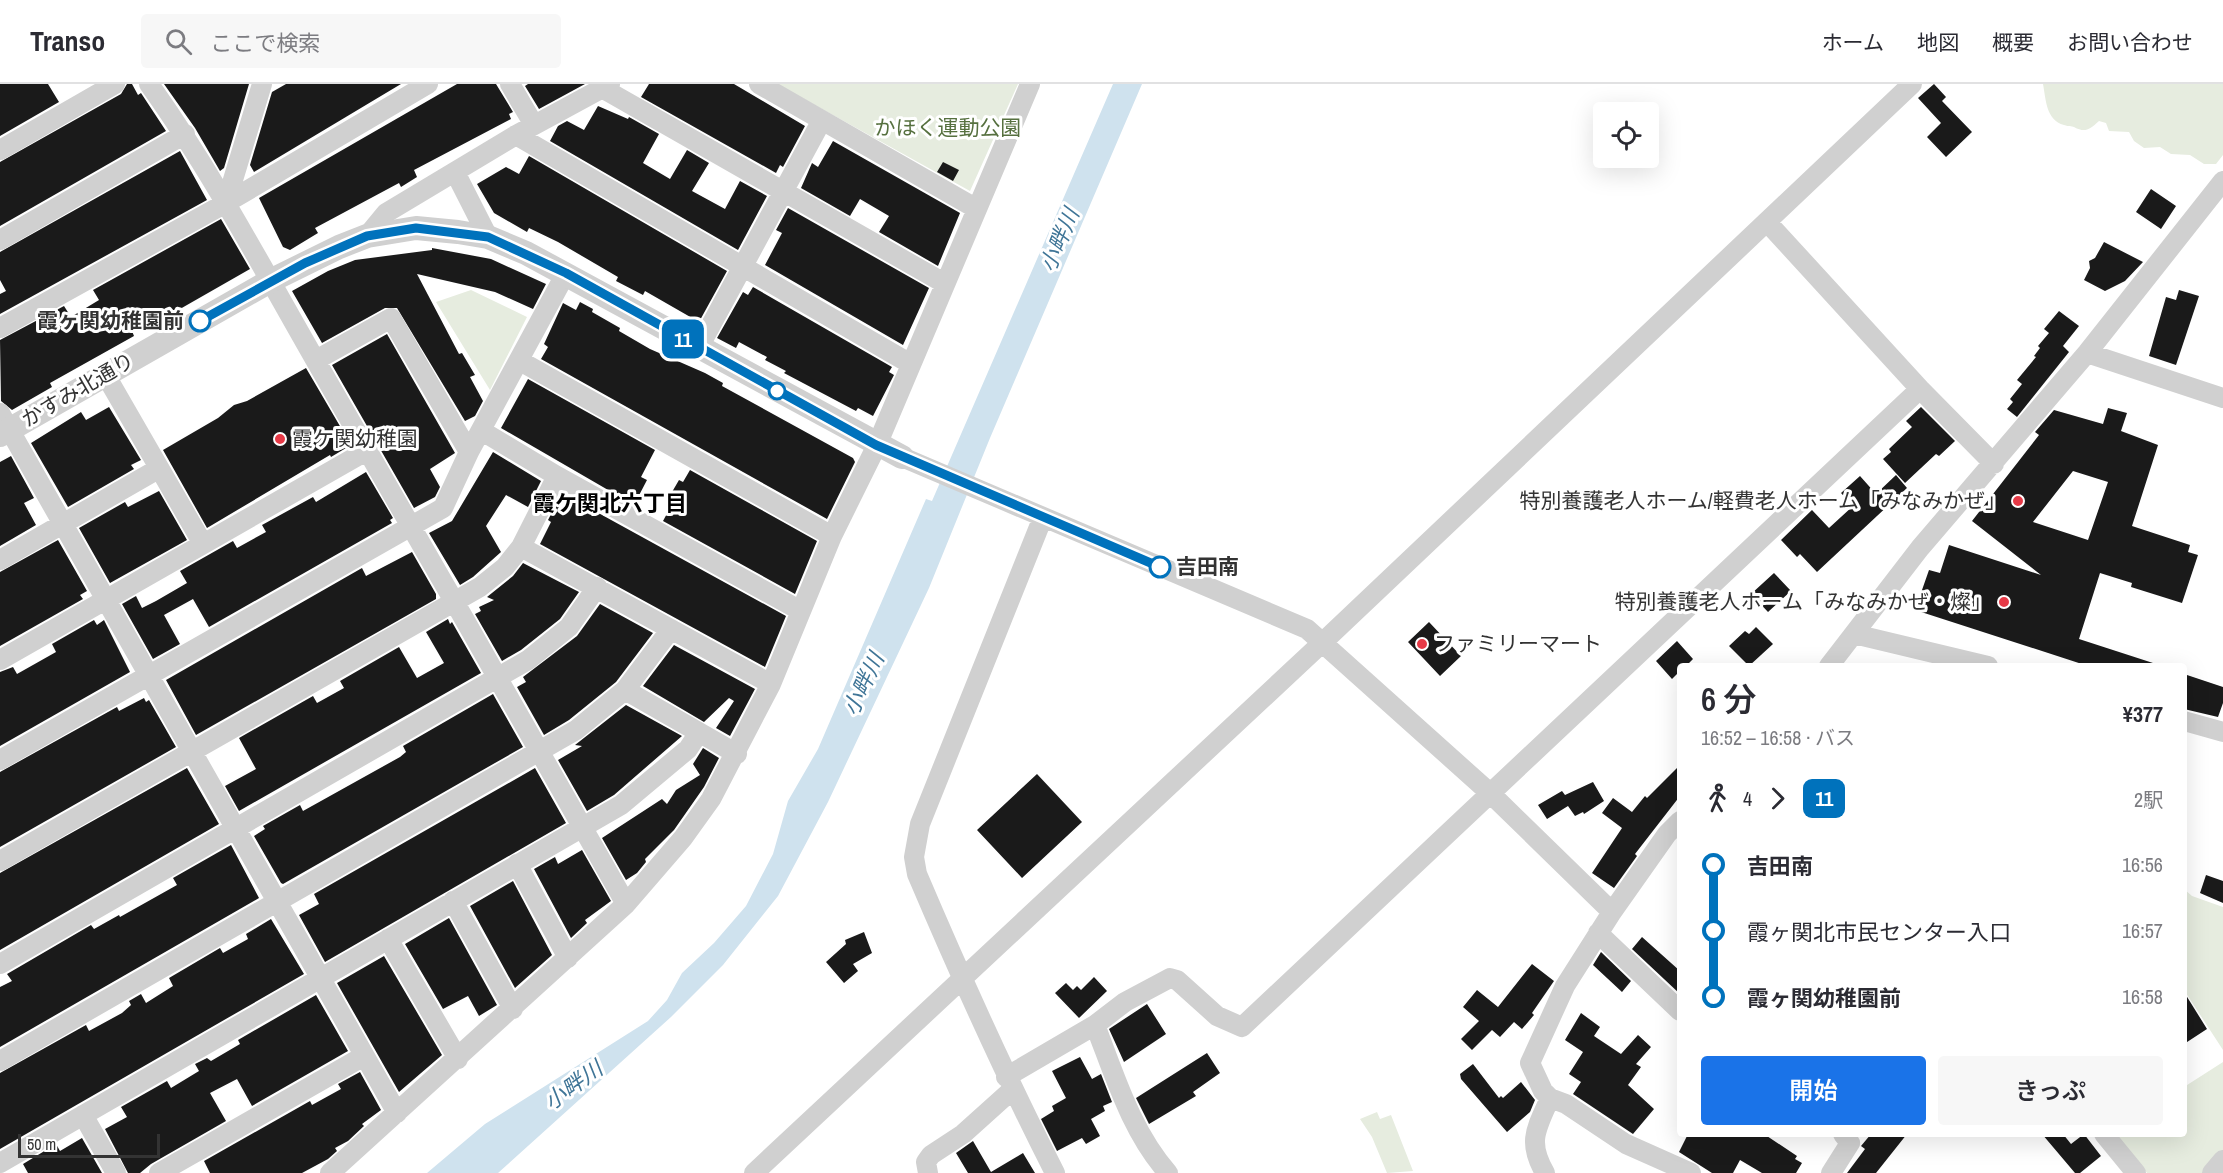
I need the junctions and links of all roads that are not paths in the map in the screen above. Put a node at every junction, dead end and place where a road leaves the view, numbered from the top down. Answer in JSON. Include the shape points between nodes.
{"nodes":[{"id":1,"x":115,"y":84,"type":"edge"},
{"id":2,"x":149,"y":84,"type":"edge"},
{"id":3,"x":262,"y":84,"type":"edge"},
{"id":4,"x":428,"y":84,"type":"edge"},
{"id":5,"x":510,"y":84,"type":"edge"},
{"id":6,"x":759,"y":84,"type":"edge"},
{"id":7,"x":1030,"y":84,"type":"edge"},
{"id":8,"x":1912,"y":84,"type":"edge"},
{"id":9,"x":606,"y":86,"type":"edge"},
{"id":10,"x":822,"y":120,"type":"junction"},
{"id":11,"x":534,"y":125,"type":"junction"},
{"id":12,"x":185,"y":134,"type":"junction"},
{"id":13,"x":516,"y":135,"type":"junction"},
{"id":14,"x":0,"y":150,"type":"edge"},
{"id":15,"x":455,"y":172,"type":"junction"},
{"id":16,"x":2223,"y":181,"type":"edge"},
{"id":17,"x":783,"y":192,"type":"junction"},
{"id":18,"x":226,"y":202,"type":"junction"},
{"id":19,"x":976,"y":209,"type":"junction"},
{"id":20,"x":1767,"y":222,"type":"junction"},
{"id":21,"x":367,"y":236,"type":"junction"},
{"id":22,"x":488,"y":237,"type":"junction"},
{"id":23,"x":0,"y":240,"type":"edge"},
{"id":24,"x":744,"y":265,"type":"junction"},
{"id":25,"x":566,"y":273,"type":"junction"},
{"id":26,"x":270,"y":281,"type":"junction"},
{"id":27,"x":944,"y":283,"type":"junction"},
{"id":28,"x":0,"y":328,"type":"edge"},
{"id":29,"x":698,"y":348,"type":"junction"},
{"id":30,"x":2087,"y":353,"type":"junction"},
{"id":31,"x":316,"y":360,"type":"junction"},
{"id":32,"x":520,"y":361,"type":"junction"},
{"id":33,"x":909,"y":363,"type":"junction"},
{"id":34,"x":105,"y":374,"type":"junction"},
{"id":35,"x":1920,"y":389,"type":"junction"},
{"id":36,"x":2223,"y":398,"type":"edge"},
{"id":37,"x":3,"y":426,"type":"edge"},
{"id":38,"x":482,"y":431,"type":"junction"},
{"id":39,"x":876,"y":445,"type":"junction"},
{"id":40,"x":368,"y":450,"type":"junction"},
{"id":41,"x":469,"y":452,"type":"junction"},
{"id":42,"x":902,"y":457,"type":"joint"},
{"id":43,"x":1994,"y":464,"type":"junction"},
{"id":44,"x":158,"y":468,"type":"junction"},
{"id":45,"x":557,"y":476,"type":"junction"},
{"id":46,"x":1039,"y":516,"type":"junction"},
{"id":47,"x":63,"y":523,"type":"junction"},
{"id":48,"x":413,"y":526,"type":"junction"},
{"id":49,"x":832,"y":536,"type":"junction"},
{"id":50,"x":202,"y":544,"type":"junction"},
{"id":51,"x":521,"y":547,"type":"junction"},
{"id":52,"x":0,"y":560,"type":"edge"},
{"id":53,"x":597,"y":587,"type":"junction"},
{"id":54,"x":106,"y":600,"type":"junction"},
{"id":55,"x":456,"y":601,"type":"junction"},
{"id":56,"x":801,"y":611,"type":"junction"},
{"id":57,"x":671,"y":629,"type":"junction"},
{"id":58,"x":1854,"y":634,"type":"junction"},
{"id":59,"x":1323,"y":642,"type":"junction"},
{"id":60,"x":0,"y":660,"type":"edge"},
{"id":61,"x":1831,"y":663,"type":"edge"},
{"id":62,"x":1975,"y":663,"type":"edge"},
{"id":63,"x":149,"y":675,"type":"junction"},
{"id":64,"x":498,"y":678,"type":"junction"},
{"id":65,"x":771,"y":684,"type":"junction"},
{"id":66,"x":625,"y":690,"type":"junction"},
{"id":67,"x":2187,"y":722,"type":"edge"},
{"id":68,"x":2223,"y":732,"type":"edge"},
{"id":69,"x":698,"y":734,"type":"junction"},
{"id":70,"x":539,"y":750,"type":"junction"},
{"id":71,"x":190,"y":751,"type":"junction"},
{"id":72,"x":737,"y":754,"type":"junction"},
{"id":73,"x":0,"y":760,"type":"edge"},
{"id":74,"x":1490,"y":793,"type":"junction"},
{"id":75,"x":582,"y":827,"type":"junction"},
{"id":76,"x":236,"y":828,"type":"junction"},
{"id":77,"x":1676,"y":831,"type":"edge"},
{"id":78,"x":0,"y":861,"type":"edge"},
{"id":79,"x":517,"y":864,"type":"junction"},
{"id":80,"x":277,"y":901,"type":"junction"},
{"id":81,"x":453,"y":901,"type":"junction"},
{"id":82,"x":626,"y":904,"type":"junction"},
{"id":83,"x":1612,"y":912,"type":"junction"},
{"id":84,"x":1598,"y":933,"type":"junction"},
{"id":85,"x":388,"y":939,"type":"junction"},
{"id":86,"x":568,"y":958,"type":"junction"},
{"id":87,"x":0,"y":964,"type":"edge"},
{"id":88,"x":320,"y":978,"type":"junction"},
{"id":89,"x":962,"y":979,"type":"junction"},
{"id":90,"x":1677,"y":1008,"type":"edge"},
{"id":91,"x":513,"y":1009,"type":"junction"},
{"id":92,"x":1095,"y":1025,"type":"junction"},
{"id":93,"x":364,"y":1056,"type":"junction"},
{"id":94,"x":458,"y":1059,"type":"junction"},
{"id":95,"x":0,"y":1061,"type":"edge"},
{"id":96,"x":1009,"y":1083,"type":"junction"},
{"id":97,"x":1550,"y":1098,"type":"junction"},
{"id":98,"x":397,"y":1113,"type":"junction"},
{"id":99,"x":83,"y":1115,"type":"junction"},
{"id":100,"x":1845,"y":1137,"type":"edge"},
{"id":101,"x":2106,"y":1137,"type":"edge"},
{"id":102,"x":2223,"y":1160,"type":"edge"},
{"id":103,"x":0,"y":1163,"type":"edge"},
{"id":104,"x":116,"y":1173,"type":"edge"},
{"id":105,"x":159,"y":1173,"type":"edge"},
{"id":106,"x":330,"y":1173,"type":"edge"},
{"id":107,"x":754,"y":1173,"type":"edge"},
{"id":108,"x":928,"y":1173,"type":"edge"},
{"id":109,"x":1055,"y":1173,"type":"edge"},
{"id":110,"x":1168,"y":1173,"type":"edge"},
{"id":111,"x":1545,"y":1173,"type":"edge"},
{"id":112,"x":1691,"y":1173,"type":"edge"},
{"id":113,"x":1831,"y":1173,"type":"edge"},
{"id":114,"x":2136,"y":1173,"type":"edge"},
{"id":115,"x":2212,"y":1173,"type":"edge"}],
"edges":[{"from":1,"to":14,"type":"street"},
{"from":2,"to":12,"type":"street"},
{"from":3,"to":18,"type":"street"},
{"from":4,"to":18,"type":"street"},
{"from":5,"to":11,"type":"street"},
{"from":6,"to":10,"type":"street"},
{"from":7,"to":19,"type":"street"},
{"from":8,"to":20,"type":"street"},
{"from":9,"to":11,"type":"street"},
{"from":9,"to":17,"type":"street"},
{"from":10,"to":17,"type":"street"},
{"from":10,"to":19,"type":"street"},
{"from":11,"to":13,"type":"street"},
{"from":12,"to":18,"type":"street"},
{"from":12,"to":23,"type":"street"},
{"from":13,"to":15,"type":"street"},
{"from":13,"to":24,"type":"street"},
{"from":15,"to":21,"type":"street","via":[[386,213]]},
{"from":15,"to":22,"type":"street"},
{"from":16,"to":30,"type":"street"},
{"from":17,"to":24,"type":"street"},
{"from":17,"to":27,"type":"street"},
{"from":18,"to":26,"type":"street"},
{"from":18,"to":28,"type":"street"},
{"from":19,"to":27,"type":"street"},
{"from":20,"to":35,"type":"street"},
{"from":20,"to":59,"type":"street"},
{"from":21,"to":22,"type":"street","name":"かすみ北通り","via":[[416,228]]},
{"from":21,"to":26,"type":"street","name":"かすみ北通り"},
{"from":22,"to":25,"type":"street","name":"かすみ北通り"},
{"from":24,"to":29,"type":"street"},
{"from":24,"to":33,"type":"street"},
{"from":25,"to":29,"type":"street","name":"かすみ北通り"},
{"from":25,"to":32,"type":"street"},
{"from":26,"to":31,"type":"street"},
{"from":26,"to":34,"type":"street","name":"かすみ北通り"},
{"from":27,"to":33,"type":"street"},
{"from":29,"to":39,"type":"street","name":"かすみ北通り"},
{"from":30,"to":36,"type":"street"},
{"from":30,"to":43,"type":"street"},
{"from":31,"to":40,"type":"street"},
{"from":31,"to":41,"type":"street","via":[[391,318]]},
{"from":32,"to":38,"type":"street"},
{"from":32,"to":49,"type":"street"},
{"from":33,"to":39,"type":"street"},
{"from":34,"to":37,"type":"street","name":"かすみ北通り"},
{"from":34,"to":44,"type":"street"},
{"from":35,"to":43,"type":"street"},
{"from":35,"to":74,"type":"street"},
{"from":37,"to":47,"type":"street"},
{"from":38,"to":41,"type":"street"},
{"from":38,"to":45,"type":"street"},
{"from":39,"to":42,"type":"street","name":"かすみ北通り"},
{"from":39,"to":49,"type":"street"},
{"from":40,"to":48,"type":"street"},
{"from":40,"to":50,"type":"street"},
{"from":41,"to":48,"type":"street","via":[[443,508]]},
{"from":42,"to":46,"type":"street"},
{"from":43,"to":58,"type":"street","via":[[1920,548]]},
{"from":44,"to":47,"type":"street"},
{"from":44,"to":50,"type":"street"},
{"from":45,"to":51,"type":"street"},
{"from":45,"to":56,"type":"street"},
{"from":46,"to":59,"type":"street","via":[[1307,629]]},
{"from":46,"to":89,"type":"street","via":[[918,832],[914,857],[917,874]]},
{"from":47,"to":52,"type":"street"},
{"from":47,"to":54,"type":"street"},
{"from":48,"to":55,"type":"street"},
{"from":48,"to":63,"type":"street"},
{"from":49,"to":56,"type":"street"},
{"from":50,"to":54,"type":"street"},
{"from":51,"to":53,"type":"street"},
{"from":51,"to":55,"type":"street","via":[[505,567]]},
{"from":53,"to":57,"type":"street"},
{"from":53,"to":64,"type":"street","via":[[569,627]]},
{"from":54,"to":60,"type":"street"},
{"from":54,"to":63,"type":"street"},
{"from":55,"to":64,"type":"street"},
{"from":55,"to":71,"type":"street"},
{"from":56,"to":65,"type":"street"},
{"from":57,"to":65,"type":"street"},
{"from":57,"to":66,"type":"street"},
{"from":58,"to":61,"type":"street"},
{"from":58,"to":62,"type":"street"},
{"from":59,"to":74,"type":"street"},
{"from":59,"to":89,"type":"street"},
{"from":63,"to":71,"type":"street"},
{"from":63,"to":73,"type":"street"},
{"from":64,"to":70,"type":"street"},
{"from":64,"to":76,"type":"street"},
{"from":65,"to":72,"type":"street"},
{"from":66,"to":69,"type":"street"},
{"from":66,"to":70,"type":"street","via":[[576,730]]},
{"from":67,"to":68,"type":"street"},
{"from":69,"to":72,"type":"street"},
{"from":69,"to":75,"type":"street","via":[[688,749],[621,805]]},
{"from":70,"to":75,"type":"street"},
{"from":70,"to":80,"type":"street"},
{"from":71,"to":76,"type":"street"},
{"from":71,"to":78,"type":"street"},
{"from":72,"to":82,"type":"street","via":[[683,838]]},
{"from":74,"to":83,"type":"street"},
{"from":74,"to":92,"type":"street","via":[[1242,1028],[1217,1016],[1170,978],[1125,1002]]},
{"from":75,"to":79,"type":"street"},
{"from":75,"to":82,"type":"street"},
{"from":76,"to":80,"type":"street"},
{"from":76,"to":87,"type":"street"},
{"from":77,"to":83,"type":"street"},
{"from":79,"to":81,"type":"street"},
{"from":79,"to":86,"type":"street"},
{"from":80,"to":88,"type":"street"},
{"from":80,"to":95,"type":"street"},
{"from":81,"to":85,"type":"street"},
{"from":81,"to":91,"type":"street"},
{"from":82,"to":86,"type":"street"},
{"from":83,"to":84,"type":"street"},
{"from":84,"to":90,"type":"street"},
{"from":84,"to":97,"type":"street","via":[[1565,986],[1532,1053],[1530,1063]]},
{"from":85,"to":88,"type":"street"},
{"from":85,"to":94,"type":"street"},
{"from":86,"to":91,"type":"street"},
{"from":88,"to":93,"type":"street"},
{"from":88,"to":99,"type":"street"},
{"from":89,"to":96,"type":"street"},
{"from":89,"to":107,"type":"street"},
{"from":91,"to":94,"type":"street"},
{"from":92,"to":96,"type":"street"},
{"from":92,"to":110,"type":"street","via":[[1131,1118]]},
{"from":93,"to":98,"type":"street"},
{"from":93,"to":105,"type":"street"},
{"from":94,"to":98,"type":"street"},
{"from":96,"to":108,"type":"street","via":[[963,1134],[932,1155],[926,1162]]},
{"from":96,"to":109,"type":"street"},
{"from":97,"to":111,"type":"street","via":[[1534,1139],[1535,1156]]},
{"from":97,"to":112,"type":"street","via":[[1566,1104],[1626,1144]]},
{"from":98,"to":106,"type":"street"},
{"from":99,"to":103,"type":"street"},
{"from":99,"to":104,"type":"street"},
{"from":100,"to":113,"type":"street","via":[[1850,1143]]},
{"from":101,"to":114,"type":"street"},
{"from":102,"to":115,"type":"street"}]}
